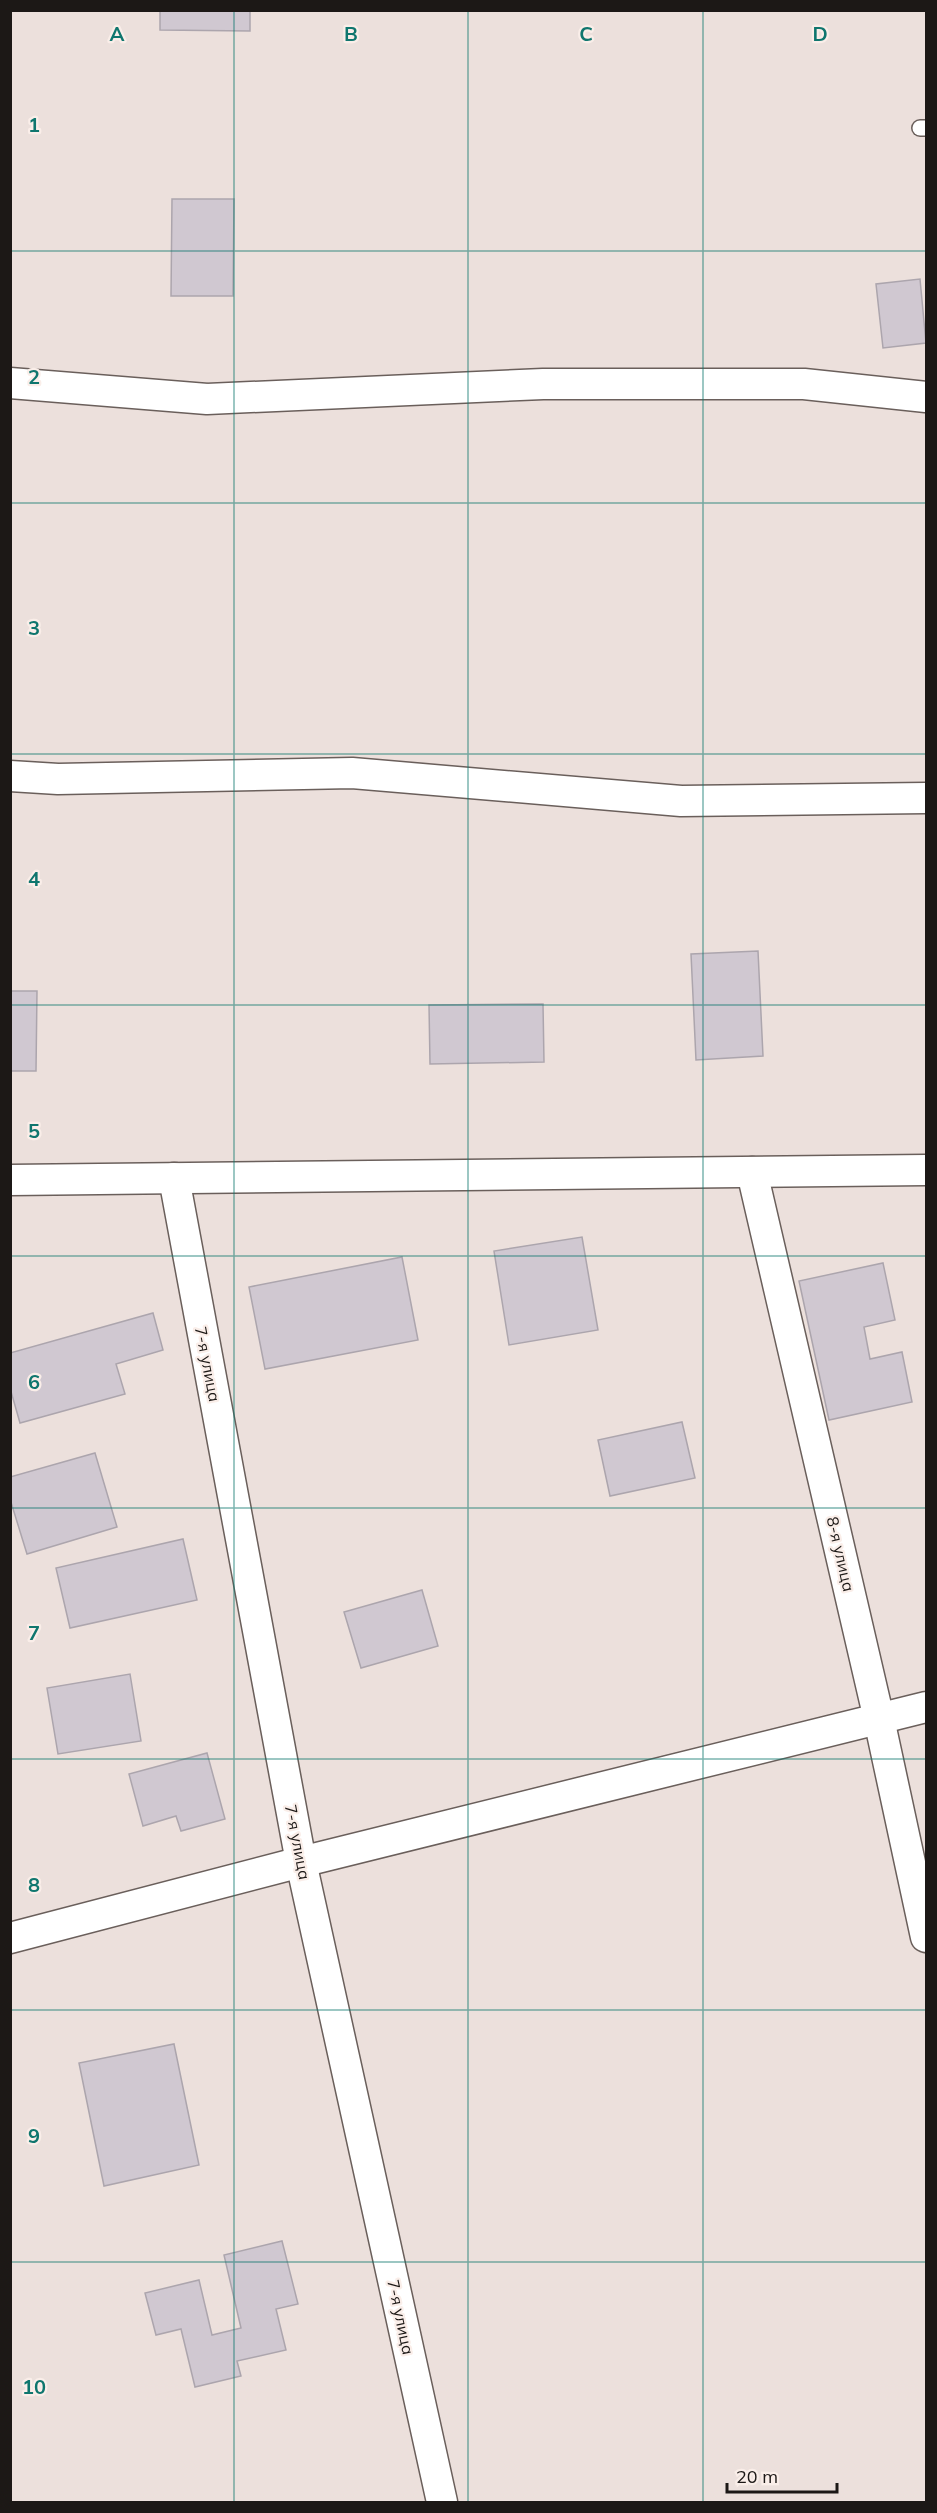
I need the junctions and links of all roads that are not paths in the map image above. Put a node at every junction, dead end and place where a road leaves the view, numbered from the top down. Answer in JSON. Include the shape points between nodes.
{"nodes":[{"id":1,"x":10,"y":383,"type":"edge"},
{"id":2,"x":927,"y":397,"type":"edge"},
{"id":3,"x":10,"y":776,"type":"edge"},
{"id":4,"x":927,"y":798,"type":"edge"},
{"id":5,"x":927,"y":1170,"type":"edge"},
{"id":6,"x":752,"y":1172,"type":"junction"},
{"id":7,"x":174,"y":1178,"type":"junction"},
{"id":8,"x":10,"y":1180,"type":"edge"},
{"id":9,"x":927,"y":1707,"type":"edge"},
{"id":10,"x":879,"y":1719,"type":"junction"},
{"id":11,"x":301,"y":1862,"type":"junction"},
{"id":12,"x":927,"y":1937,"type":"edge"},
{"id":13,"x":10,"y":1938,"type":"edge"},
{"id":14,"x":442,"y":2502,"type":"edge"}],
"edges":[{"from":1,"to":2,"type":"street","via":[[207,399],[543,384],[804,384]]},
{"from":3,"to":4,"type":"street","via":[[58,779],[352,773],[681,801]]},
{"from":5,"to":6,"type":"street"},
{"from":6,"to":7,"type":"street"},
{"from":6,"to":10,"type":"street","name":"8-я улица"},
{"from":7,"to":8,"type":"street"},
{"from":7,"to":11,"type":"street","name":"7-я улица"},
{"from":9,"to":10,"type":"street"},
{"from":10,"to":11,"type":"street"},
{"from":10,"to":12,"type":"street","name":"8-я улица"},
{"from":11,"to":13,"type":"street"},
{"from":11,"to":14,"type":"street","name":"7-я улица"}]}
